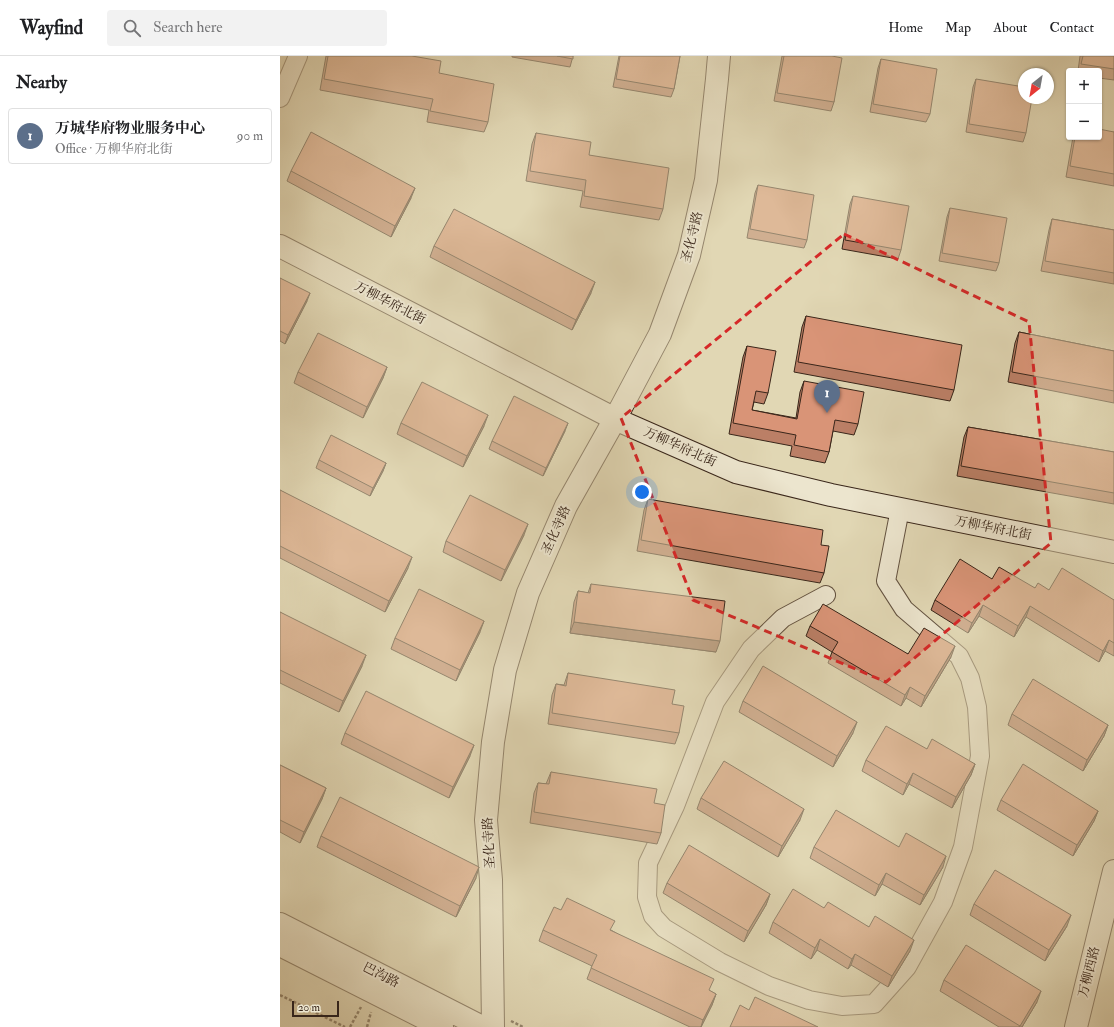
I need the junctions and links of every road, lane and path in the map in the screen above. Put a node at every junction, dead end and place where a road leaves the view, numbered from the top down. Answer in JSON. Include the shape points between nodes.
{"nodes":[{"id":1,"x":298,"y":56,"type":"edge"},
{"id":2,"x":718,"y":56,"type":"edge"},
{"id":3,"x":280,"y":98,"type":"edge"},
{"id":4,"x":280,"y":246,"type":"edge"},
{"id":5,"x":615,"y":419,"type":"junction"},
{"id":6,"x":900,"y":509,"type":"junction"},
{"id":7,"x":1114,"y":552,"type":"edge"},
{"id":8,"x":826,"y":594,"type":"dead end"},
{"id":9,"x":1114,"y":871,"type":"edge"},
{"id":10,"x":280,"y":924,"type":"edge"},
{"id":11,"x":280,"y":945,"type":"edge"},
{"id":12,"x":280,"y":995,"type":"edge"},
{"id":13,"x":361,"y":1006,"type":"dead end"},
{"id":14,"x":371,"y":1011,"type":"dead end"},
{"id":15,"x":345,"y":1027,"type":"edge"},
{"id":16,"x":350,"y":1027,"type":"edge"},
{"id":17,"x":367,"y":1027,"type":"edge"},
{"id":18,"x":442,"y":1027,"type":"edge"},
{"id":19,"x":482,"y":1027,"type":"edge"},
{"id":20,"x":493,"y":1027,"type":"edge"},
{"id":21,"x":1076,"y":1027,"type":"edge"}],
"edges":[{"from":1,"to":3,"type":"street"},
{"from":2,"to":5,"type":"street","name":"圣化寺路","via":[[706,180],[689,255],[660,334]]},
{"from":4,"to":5,"type":"street","name":"万柳华府北街"},
{"from":5,"to":6,"type":"street","name":"万柳华府北街","via":[[736,472]]},
{"from":5,"to":20,"type":"street","name":"圣化寺路","via":[[566,506],[528,593],[505,670],[493,742],[486,820],[491,880]]},
{"from":6,"to":7,"type":"street","name":"万柳华府北街"},
{"from":6,"to":8,"type":"street","via":[[886,580],[904,609],[959,656],[970,678],[977,707],[980,756],[963,847],[943,902],[907,967],[874,1004],[842,1006],[809,1000],[769,986],[720,962],[664,928],[653,916],[647,897],[648,863],[675,806],[715,702],[751,649],[783,618]]},
{"from":9,"to":21,"type":"street","name":"万柳西路"},
{"from":10,"to":19,"type":"street","name":"巴沟路"},
{"from":11,"to":18,"type":"street","name":"巴沟路"},
{"from":12,"to":15,"type":"path"},
{"from":13,"to":16,"type":"path"},
{"from":14,"to":17,"type":"path"}]}
